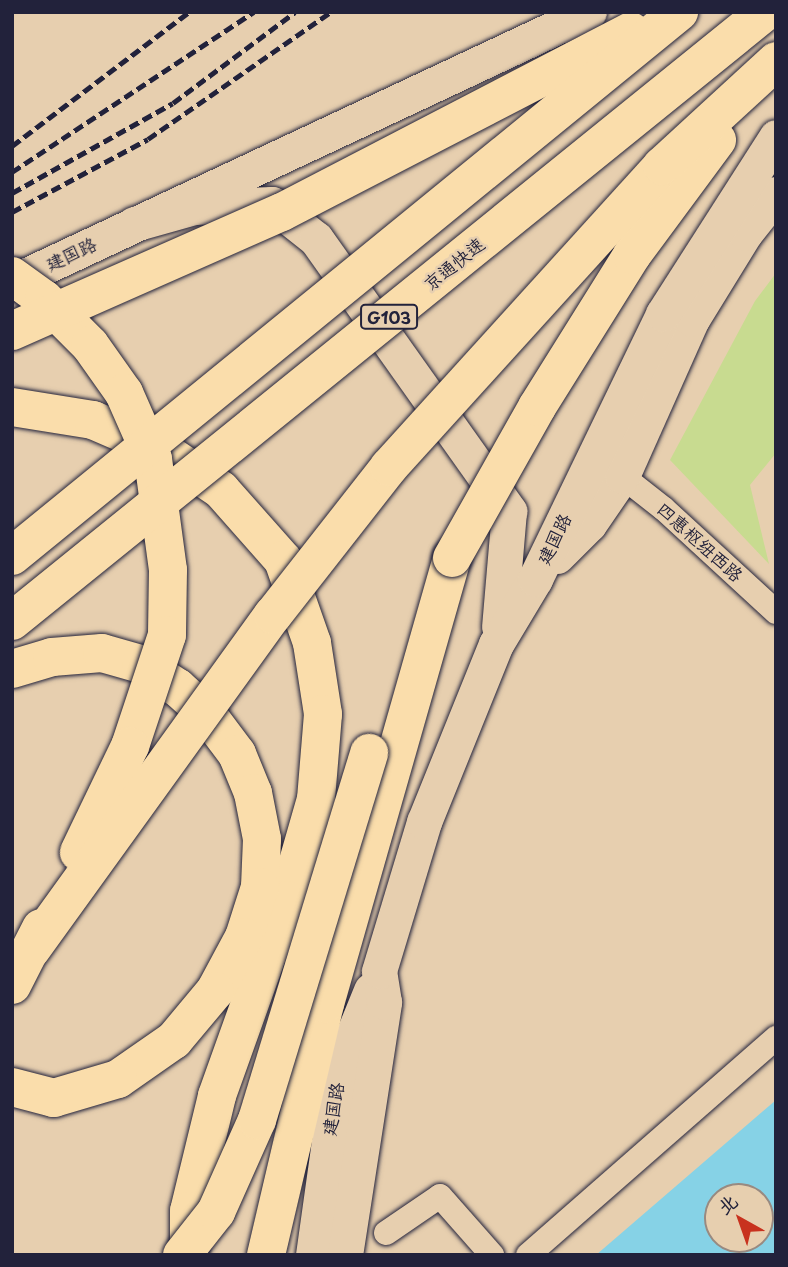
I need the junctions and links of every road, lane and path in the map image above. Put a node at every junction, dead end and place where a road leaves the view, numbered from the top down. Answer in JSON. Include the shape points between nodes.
{"nodes":[{"id":1,"x":667,"y":12,"type":"edge"},
{"id":2,"x":679,"y":12,"type":"edge"},
{"id":3,"x":765,"y":12,"type":"edge"},
{"id":4,"x":588,"y":13,"type":"edge"},
{"id":5,"x":776,"y":61,"type":"edge"},
{"id":6,"x":776,"y":67,"type":"edge"},
{"id":7,"x":769,"y":146,"type":"edge"},
{"id":8,"x":776,"y":194,"type":"edge"},
{"id":9,"x":134,"y":224,"type":"junction"},
{"id":10,"x":12,"y":276,"type":"edge"},
{"id":11,"x":12,"y":282,"type":"edge"},
{"id":12,"x":12,"y":331,"type":"edge"},
{"id":13,"x":12,"y":407,"type":"edge"},
{"id":14,"x":622,"y":477,"type":"junction"},
{"id":15,"x":12,"y":556,"type":"edge"},
{"id":16,"x":452,"y":558,"type":"junction"},
{"id":17,"x":535,"y":579,"type":"junction"},
{"id":18,"x":776,"y":612,"type":"edge"},
{"id":19,"x":12,"y":621,"type":"edge"},
{"id":20,"x":496,"y":644,"type":"junction"},
{"id":21,"x":12,"y":669,"type":"edge"},
{"id":22,"x":274,"y":893,"type":"junction"},
{"id":23,"x":31,"y":950,"type":"junction"},
{"id":24,"x":253,"y":952,"type":"junction"},
{"id":25,"x":382,"y":956,"type":"junction"},
{"id":26,"x":12,"y":985,"type":"edge"},
{"id":27,"x":776,"y":1038,"type":"edge"},
{"id":28,"x":12,"y":1087,"type":"edge"},
{"id":29,"x":386,"y":1233,"type":"dead end"},
{"id":30,"x":182,"y":1255,"type":"edge"},
{"id":31,"x":189,"y":1255,"type":"edge"},
{"id":32,"x":266,"y":1255,"type":"edge"},
{"id":33,"x":313,"y":1255,"type":"edge"},
{"id":34,"x":345,"y":1255,"type":"edge"},
{"id":35,"x":492,"y":1255,"type":"edge"},
{"id":36,"x":528,"y":1255,"type":"edge"}],
"edges":[{"from":1,"to":12,"type":"highway","bridge":true,"via":[[282,212]]},
{"from":2,"to":15,"type":"highway","number":"G103","bridge":true},
{"from":3,"to":19,"type":"highway","name":"京通快速","number":"G103","bridge":true},
{"from":4,"to":9,"type":"street","name":"建国路"},
{"from":5,"to":23,"type":"highway","bridge":true,"via":[[662,166],[389,467],[273,615]]},
{"from":6,"to":16,"type":"highway","bridge":true,"via":[[632,254],[537,407]]},
{"from":7,"to":17,"type":"street","name":"建国路","via":[[663,314]]},
{"from":8,"to":14,"type":"street","via":[[745,233],[692,318]]},
{"from":9,"to":11,"type":"street","name":"建国路"},
{"from":9,"to":20,"type":"street","via":[[194,207],[272,204],[316,239],[509,512]]},
{"from":10,"to":23,"type":"highway","bridge":true,"via":[[44,299],[90,345],[124,393],[153,459],[168,570],[167,635],[130,746]]},
{"from":13,"to":22,"type":"highway","via":[[93,420],[162,450],[221,490],[282,560],[312,643],[323,713],[316,799]]},
{"from":14,"to":17,"type":"street","via":[[589,524]]},
{"from":14,"to":18,"type":"street","name":"四惠枢纽西路","via":[[664,509]]},
{"from":16,"to":30,"type":"highway","bridge":true,"via":[[369,753],[257,1119],[216,1212]]},
{"from":16,"to":32,"type":"highway","via":[[325,1004]]},
{"from":17,"to":20,"type":"street","name":"建国路"},
{"from":20,"to":25,"type":"street","name":"建国路","via":[[424,822]]},
{"from":21,"to":22,"type":"highway","via":[[52,657],[102,653],[141,664],[207,714],[237,754],[253,793]]},
{"from":22,"to":24,"type":"highway"},
{"from":23,"to":26,"type":"highway","bridge":true},
{"from":24,"to":28,"type":"highway","via":[[174,1040],[118,1079],[54,1098]]},
{"from":24,"to":31,"type":"highway","via":[[189,1211]]},
{"from":25,"to":33,"type":"street","name":"建国路","via":[[339,1069]]},
{"from":25,"to":34,"type":"street","via":[[383,1002]]},
{"from":27,"to":36,"type":"street"},
{"from":29,"to":35,"type":"street","via":[[440,1196]]}]}
